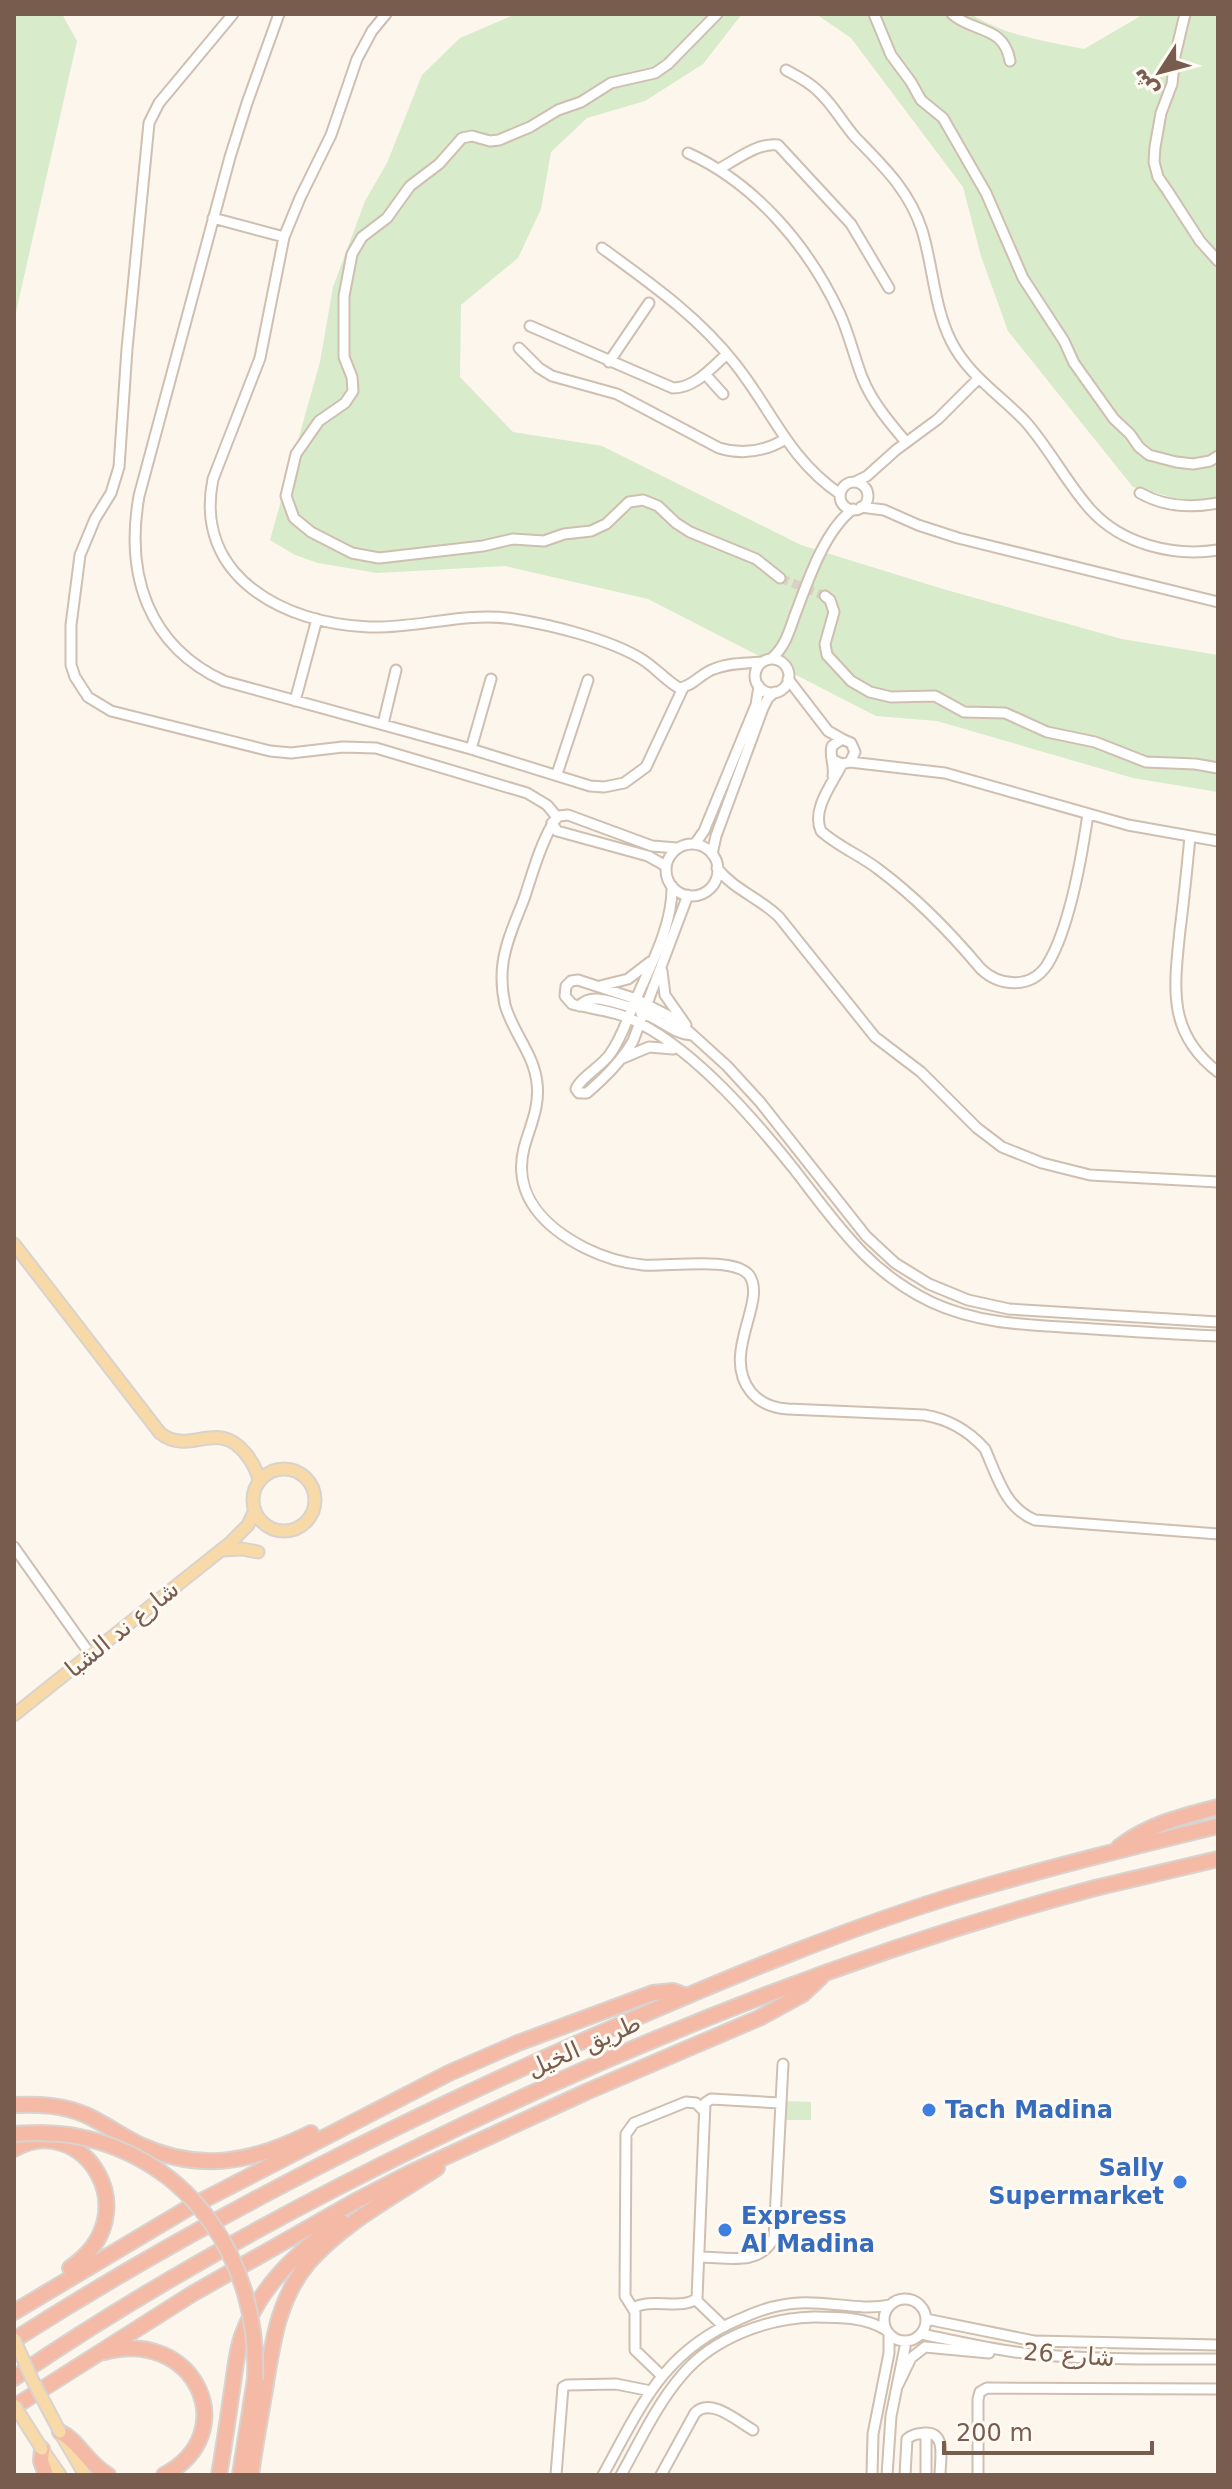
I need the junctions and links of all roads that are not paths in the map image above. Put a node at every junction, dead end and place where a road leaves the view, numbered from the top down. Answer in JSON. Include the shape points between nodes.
{"nodes":[{"id":1,"x":233,"y":14,"type":"edge"},
{"id":2,"x":279,"y":14,"type":"edge"},
{"id":3,"x":386,"y":14,"type":"edge"},
{"id":4,"x":717,"y":14,"type":"edge"},
{"id":5,"x":874,"y":14,"type":"edge"},
{"id":6,"x":952,"y":14,"type":"edge"},
{"id":7,"x":1185,"y":14,"type":"edge"},
{"id":8,"x":1010,"y":61,"type":"dead end"},
{"id":9,"x":786,"y":70,"type":"dead end"},
{"id":10,"x":688,"y":153,"type":"dead end"},
{"id":11,"x":719,"y":169,"type":"junction"},
{"id":12,"x":213,"y":218,"type":"junction"},
{"id":13,"x":284,"y":237,"type":"junction"},
{"id":14,"x":602,"y":248,"type":"dead end"},
{"id":15,"x":1218,"y":261,"type":"edge"},
{"id":16,"x":889,"y":288,"type":"dead end"},
{"id":17,"x":649,"y":303,"type":"dead end"},
{"id":18,"x":530,"y":326,"type":"dead end"},
{"id":19,"x":519,"y":348,"type":"dead end"},
{"id":20,"x":727,"y":354,"type":"junction"},
{"id":21,"x":609,"y":362,"type":"junction"},
{"id":22,"x":705,"y":374,"type":"junction"},
{"id":23,"x":978,"y":379,"type":"junction"},
{"id":24,"x":723,"y":394,"type":"dead end"},
{"id":25,"x":784,"y":440,"type":"junction"},
{"id":26,"x":906,"y":442,"type":"junction"},
{"id":27,"x":1218,"y":456,"type":"edge"},
{"id":28,"x":870,"y":473,"type":"junction"},
{"id":29,"x":824,"y":479,"type":"junction"},
{"id":30,"x":851,"y":483,"type":"junction"},
{"id":31,"x":867,"y":492,"type":"junction"},
{"id":32,"x":1140,"y":493,"type":"dead end"},
{"id":33,"x":841,"y":498,"type":"junction"},
{"id":34,"x":1218,"y":503,"type":"edge"},
{"id":35,"x":857,"y":508,"type":"junction"},
{"id":36,"x":884,"y":510,"type":"junction"},
{"id":37,"x":837,"y":524,"type":"junction"},
{"id":38,"x":1218,"y":550,"type":"edge"},
{"id":39,"x":780,"y":578,"type":"tunnel mouth"},
{"id":40,"x":825,"y":596,"type":"dead end"},
{"id":41,"x":1218,"y":602,"type":"edge"},
{"id":42,"x":317,"y":619,"type":"junction"},
{"id":43,"x":786,"y":640,"type":"junction"},
{"id":44,"x":766,"y":661,"type":"junction"},
{"id":45,"x":735,"y":664,"type":"junction"},
{"id":46,"x":785,"y":665,"type":"junction"},
{"id":47,"x":396,"y":670,"type":"dead end"},
{"id":48,"x":755,"y":675,"type":"junction"},
{"id":49,"x":491,"y":679,"type":"dead end"},
{"id":50,"x":788,"y":679,"type":"junction"},
{"id":51,"x":588,"y":680,"type":"dead end"},
{"id":52,"x":759,"y":686,"type":"junction"},
{"id":53,"x":683,"y":688,"type":"junction"},
{"id":54,"x":778,"y":691,"type":"junction"},
{"id":55,"x":801,"y":695,"type":"junction"},
{"id":56,"x":295,"y":701,"type":"junction"},
{"id":57,"x":383,"y":724,"type":"junction"},
{"id":58,"x":825,"y":727,"type":"junction"},
{"id":59,"x":842,"y":739,"type":"junction"},
{"id":60,"x":471,"y":749,"type":"junction"},
{"id":61,"x":831,"y":749,"type":"junction"},
{"id":62,"x":855,"y":749,"type":"junction"},
{"id":63,"x":842,"y":762,"type":"junction"},
{"id":64,"x":874,"y":764,"type":"junction"},
{"id":65,"x":1218,"y":768,"type":"edge"},
{"id":66,"x":557,"y":774,"type":"junction"},
{"id":67,"x":1088,"y":814,"type":"junction"},
{"id":68,"x":554,"y":821,"type":"junction"},
{"id":69,"x":1190,"y":837,"type":"junction"},
{"id":70,"x":1218,"y":841,"type":"edge"},
{"id":71,"x":695,"y":844,"type":"junction"},
{"id":72,"x":677,"y":848,"type":"junction"},
{"id":73,"x":712,"y":854,"type":"junction"},
{"id":74,"x":666,"y":866,"type":"junction"},
{"id":75,"x":717,"y":868,"type":"junction"},
{"id":76,"x":672,"y":886,"type":"junction"},
{"id":77,"x":737,"y":887,"type":"junction"},
{"id":78,"x":709,"y":888,"type":"junction"},
{"id":79,"x":688,"y":895,"type":"junction"},
{"id":80,"x":657,"y":962,"type":"junction"},
{"id":81,"x":599,"y":987,"type":"junction"},
{"id":82,"x":632,"y":1008,"type":"junction"},
{"id":83,"x":643,"y":1013,"type":"junction"},
{"id":84,"x":692,"y":1035,"type":"junction"},
{"id":85,"x":680,"y":1050,"type":"junction"},
{"id":86,"x":620,"y":1060,"type":"junction"},
{"id":87,"x":1218,"y":1072,"type":"edge"},
{"id":88,"x":1218,"y":1182,"type":"edge"},
{"id":89,"x":14,"y":1244,"type":"edge"},
{"id":90,"x":1218,"y":1322,"type":"edge"},
{"id":91,"x":1218,"y":1336,"type":"edge"},
{"id":92,"x":155,"y":1426,"type":"junction"},
{"id":93,"x":275,"y":1471,"type":"junction"},
{"id":94,"x":259,"y":1482,"type":"junction"},
{"id":95,"x":255,"y":1510,"type":"junction"},
{"id":96,"x":268,"y":1526,"type":"junction"},
{"id":97,"x":1218,"y":1534,"type":"edge"},
{"id":98,"x":225,"y":1546,"type":"junction"},
{"id":99,"x":14,"y":1547,"type":"edge"},
{"id":100,"x":258,"y":1552,"type":"dead end"},
{"id":101,"x":90,"y":1654,"type":"junction"},
{"id":102,"x":14,"y":1715,"type":"edge"},
{"id":103,"x":1218,"y":1807,"type":"edge"},
{"id":104,"x":1218,"y":1826,"type":"edge"},
{"id":105,"x":1112,"y":1853,"type":"junction"},
{"id":106,"x":1218,"y":1859,"type":"edge"},
{"id":107,"x":823,"y":1973,"type":"junction"},
{"id":108,"x":687,"y":1996,"type":"junction"},
{"id":109,"x":783,"y":2064,"type":"dead end"},
{"id":110,"x":428,"y":2085,"type":"junction"},
{"id":111,"x":780,"y":2103,"type":"junction"},
{"id":112,"x":14,"y":2105,"type":"edge"},
{"id":113,"x":703,"y":2110,"type":"junction"},
{"id":114,"x":14,"y":2134,"type":"edge"},
{"id":115,"x":14,"y":2149,"type":"edge"},
{"id":116,"x":463,"y":2149,"type":"junction"},
{"id":117,"x":410,"y":2173,"type":"junction"},
{"id":118,"x":699,"y":2257,"type":"junction"},
{"id":119,"x":46,"y":2292,"type":"junction"},
{"id":120,"x":696,"y":2300,"type":"junction"},
{"id":121,"x":890,"y":2305,"type":"junction"},
{"id":122,"x":633,"y":2308,"type":"junction"},
{"id":123,"x":14,"y":2312,"type":"edge"},
{"id":124,"x":926,"y":2319,"type":"junction"},
{"id":125,"x":723,"y":2326,"type":"junction"},
{"id":126,"x":888,"y":2332,"type":"junction"},
{"id":127,"x":921,"y":2334,"type":"junction"},
{"id":128,"x":14,"y":2340,"type":"edge"},
{"id":129,"x":906,"y":2342,"type":"junction"},
{"id":130,"x":1132,"y":2343,"type":"junction"},
{"id":131,"x":1218,"y":2345,"type":"edge"},
{"id":132,"x":1012,"y":2351,"type":"junction"},
{"id":133,"x":92,"y":2356,"type":"junction"},
{"id":134,"x":1130,"y":2359,"type":"junction"},
{"id":135,"x":1218,"y":2359,"type":"edge"},
{"id":136,"x":662,"y":2376,"type":"junction"},
{"id":137,"x":14,"y":2378,"type":"edge"},
{"id":138,"x":898,"y":2385,"type":"junction"},
{"id":139,"x":631,"y":2388,"type":"junction"},
{"id":140,"x":1218,"y":2389,"type":"edge"},
{"id":141,"x":651,"y":2391,"type":"junction"},
{"id":142,"x":14,"y":2406,"type":"edge"},
{"id":143,"x":639,"y":2409,"type":"junction"},
{"id":144,"x":753,"y":2430,"type":"dead end"},
{"id":145,"x":60,"y":2432,"type":"joint"},
{"id":146,"x":926,"y":2433,"type":"junction"},
{"id":147,"x":42,"y":2449,"type":"junction"},
{"id":148,"x":88,"y":2469,"type":"edge"},
{"id":149,"x":46,"y":2475,"type":"edge"},
{"id":150,"x":60,"y":2475,"type":"edge"},
{"id":151,"x":108,"y":2475,"type":"edge"},
{"id":152,"x":164,"y":2475,"type":"edge"},
{"id":153,"x":219,"y":2475,"type":"edge"},
{"id":154,"x":240,"y":2475,"type":"edge"},
{"id":155,"x":251,"y":2475,"type":"edge"},
{"id":156,"x":556,"y":2475,"type":"edge"},
{"id":157,"x":603,"y":2475,"type":"edge"},
{"id":158,"x":621,"y":2475,"type":"edge"},
{"id":159,"x":661,"y":2475,"type":"edge"},
{"id":160,"x":872,"y":2475,"type":"edge"},
{"id":161,"x":887,"y":2475,"type":"edge"},
{"id":162,"x":905,"y":2475,"type":"edge"},
{"id":163,"x":926,"y":2475,"type":"edge"},
{"id":164,"x":940,"y":2475,"type":"edge"},
{"id":165,"x":978,"y":2475,"type":"edge"}],
"edges":[{"from":1,"to":68,"type":"street","via":[[159,103],[149,123],[119,467],[80,555],[71,625],[75,677],[88,697],[111,711],[270,751],[376,748],[527,793],[547,805]]},
{"from":2,"to":12,"type":"street"},
{"from":3,"to":13,"type":"street","via":[[357,59],[331,135]]},
{"from":4,"to":39,"type":"street","via":[[655,73],[611,83],[499,140],[462,138],[410,186],[387,218],[362,237],[352,254],[344,296],[344,357],[353,391],[319,421],[296,454],[286,496],[294,518],[311,532],[352,553],[379,558],[591,531],[629,502],[643,500],[690,532],[756,559]]},
{"from":5,"to":27,"type":"street","via":[[894,61],[921,100],[941,115],[977,175],[1028,287],[1117,423],[1149,455],[1193,464]]},
{"from":6,"to":8,"type":"street","via":[[994,34]]},
{"from":7,"to":15,"type":"street","via":[[1154,162],[1158,177]]},
{"from":9,"to":23,"type":"street","via":[[819,91],[905,192],[922,229],[948,334]]},
{"from":10,"to":11,"type":"street"},
{"from":11,"to":16,"type":"street","via":[[756,149],[778,145],[851,224]]},
{"from":11,"to":26,"type":"street","via":[[771,213],[808,259],[841,317],[871,397]]},
{"from":12,"to":13,"type":"street"},
{"from":12,"to":56,"type":"street","via":[[139,496],[136,568],[155,621],[186,658],[224,681]]},
{"from":13,"to":42,"type":"street","via":[[264,345],[213,479],[210,516],[225,559],[249,588],[275,605]]},
{"from":14,"to":20,"type":"street","via":[[675,303]]},
{"from":17,"to":21,"type":"street"},
{"from":18,"to":21,"type":"street"},
{"from":19,"to":25,"type":"street","via":[[552,376],[617,394],[719,448],[751,452]]},
{"from":20,"to":22,"type":"street"},
{"from":20,"to":25,"type":"street"},
{"from":21,"to":22,"type":"street","via":[[673,388],[688,386]]},
{"from":22,"to":24,"type":"street"},
{"from":23,"to":26,"type":"street"},
{"from":23,"to":38,"type":"street","via":[[1026,423],[1085,503],[1111,527],[1166,550]]},
{"from":25,"to":29,"type":"street"},
{"from":26,"to":28,"type":"street"},
{"from":28,"to":30,"type":"street"},
{"from":28,"to":31,"type":"street"},
{"from":29,"to":30,"type":"street"},
{"from":29,"to":33,"type":"street"},
{"from":30,"to":31,"type":"street","via":[[862,484]]},
{"from":30,"to":33,"type":"street"},
{"from":31,"to":35,"type":"street","via":[[866,502]]},
{"from":31,"to":36,"type":"street"},
{"from":32,"to":34,"type":"street","via":[[1170,505]]},
{"from":33,"to":35,"type":"street"},
{"from":33,"to":37,"type":"street"},
{"from":35,"to":36,"type":"street"},
{"from":35,"to":37,"type":"street"},
{"from":36,"to":41,"type":"street","via":[[958,538]]},
{"from":37,"to":43,"type":"street"},
{"from":40,"to":65,"type":"street","via":[[834,612],[827,655],[851,681],[870,692],[935,696],[964,712],[1005,713],[1047,732],[1095,742],[1146,762]]},
{"from":42,"to":53,"type":"street","via":[[371,627],[479,617],[516,619],[619,647]]},
{"from":42,"to":56,"type":"street"},
{"from":43,"to":44,"type":"street"},
{"from":43,"to":46,"type":"street"},
{"from":44,"to":45,"type":"street"},
{"from":44,"to":46,"type":"street"},
{"from":44,"to":48,"type":"street"},
{"from":45,"to":48,"type":"street"},
{"from":45,"to":53,"type":"street","via":[[708,671]]},
{"from":46,"to":50,"type":"street"},
{"from":47,"to":57,"type":"street"},
{"from":48,"to":52,"type":"street"},
{"from":49,"to":60,"type":"street"},
{"from":50,"to":54,"type":"street"},
{"from":50,"to":55,"type":"street"},
{"from":51,"to":66,"type":"street"},
{"from":52,"to":54,"type":"street"},
{"from":52,"to":71,"type":"street","via":[[756,705]]},
{"from":53,"to":66,"type":"street","via":[[653,755],[636,776],[604,787]]},
{"from":54,"to":55,"type":"street"},
{"from":54,"to":73,"type":"street","via":[[763,708]]},
{"from":55,"to":58,"type":"street"},
{"from":56,"to":57,"type":"street"},
{"from":57,"to":60,"type":"street"},
{"from":58,"to":59,"type":"street"},
{"from":58,"to":61,"type":"street"},
{"from":59,"to":61,"type":"street"},
{"from":59,"to":62,"type":"street"},
{"from":60,"to":66,"type":"street"},
{"from":61,"to":63,"type":"street"},
{"from":62,"to":63,"type":"street"},
{"from":62,"to":64,"type":"street"},
{"from":63,"to":64,"type":"street"},
{"from":63,"to":67,"type":"street","via":[[818,815],[821,831],[908,892],[988,975],[1012,983],[1034,978],[1049,962],[1070,901]]},
{"from":64,"to":67,"type":"street","via":[[957,776]]},
{"from":67,"to":69,"type":"street"},
{"from":68,"to":72,"type":"street","via":[[568,815],[652,846]]},
{"from":68,"to":74,"type":"street","via":[[557,831],[642,854]]},
{"from":68,"to":97,"type":"street","via":[[508,944],[502,982],[510,1019],[535,1073],[537,1105],[522,1172],[532,1204],[547,1224],[587,1250],[621,1261],[728,1265],[745,1271],[754,1290],[741,1346],[741,1372],[752,1394],[768,1405],[924,1415],[953,1424],[985,1449],[1014,1507],[1035,1520]]},
{"from":69,"to":70,"type":"street"},
{"from":69,"to":87,"type":"street","via":[[1175,1002],[1190,1043]]},
{"from":71,"to":72,"type":"street"},
{"from":71,"to":73,"type":"street"},
{"from":72,"to":74,"type":"street"},
{"from":73,"to":75,"type":"street"},
{"from":74,"to":76,"type":"street"},
{"from":75,"to":77,"type":"street"},
{"from":75,"to":78,"type":"street"},
{"from":76,"to":79,"type":"street"},
{"from":76,"to":80,"type":"street"},
{"from":77,"to":78,"type":"street"},
{"from":77,"to":88,"type":"street","via":[[779,917],[875,1037],[1002,1147],[1090,1175]]},
{"from":78,"to":79,"type":"street"},
{"from":79,"to":80,"type":"street"},
{"from":80,"to":81,"type":"street","via":[[628,979]]},
{"from":80,"to":82,"type":"street"},
{"from":80,"to":83,"type":"street"},
{"from":80,"to":84,"type":"street","via":[[665,995]]},
{"from":81,"to":82,"type":"street"},
{"from":81,"to":82,"type":"street","via":[[578,980],[569,983],[567,1000],[579,1006]]},
{"from":82,"to":83,"type":"street"},
{"from":82,"to":83,"type":"street"},
{"from":82,"to":86,"type":"street","via":[[611,1053],[577,1083],[577,1091],[587,1093]]},
{"from":83,"to":84,"type":"street","via":[[667,1015]]},
{"from":83,"to":85,"type":"street"},
{"from":83,"to":86,"type":"street"},
{"from":84,"to":90,"type":"street","via":[[760,1102],[866,1236],[929,1284],[1009,1309]]},
{"from":85,"to":86,"type":"street","via":[[649,1047]]},
{"from":85,"to":91,"type":"street","via":[[756,1124],[858,1250],[921,1297],[997,1322]]},
{"from":89,"to":92,"type":"main road"},
{"from":92,"to":93,"type":"main road","via":[[177,1438],[216,1432],[231,1436]]},
{"from":92,"to":94,"type":"main road","via":[[178,1442],[229,1439],[254,1464]]},
{"from":93,"to":94,"type":"main road"},
{"from":93,"to":96,"type":"main road","via":[[302,1476],[315,1504],[307,1521],[295,1529]]},
{"from":94,"to":95,"type":"main road"},
{"from":95,"to":96,"type":"main road"},
{"from":95,"to":98,"type":"main road","name":"شارع ند الشبا","via":[[248,1525]]},
{"from":96,"to":98,"type":"main road","name":"شارع ند الشبا"},
{"from":98,"to":100,"type":"main road"},
{"from":98,"to":101,"type":"main road","name":"شارع ند الشبا"},
{"from":99,"to":101,"type":"street"},
{"from":101,"to":102,"type":"main road","name":"شارع ند الشبا"},
{"from":103,"to":105,"type":"highway","via":[[1152,1827]]},
{"from":104,"to":105,"type":"highway","name":"طريق الخيل"},
{"from":105,"to":108,"type":"highway","name":"طريق الخيل","via":[[967,1892]]},
{"from":106,"to":107,"type":"highway","name":"طريق الخيل","via":[[1030,1907]]},
{"from":107,"to":116,"type":"highway","via":[[803,1994],[759,2018]]},
{"from":107,"to":137,"type":"highway","name":"طريق الخيل","via":[[555,2082],[349,2181],[183,2271]]},
{"from":108,"to":110,"type":"highway","via":[[653,1993],[493,2053]]},
{"from":108,"to":128,"type":"highway","name":"طريق الخيل","via":[[514,2071],[270,2192]]},
{"from":109,"to":111,"type":"street"},
{"from":110,"to":112,"type":"highway","via":[[405,2087],[281,2147],[230,2161],[157,2151],[60,2107]]},
{"from":110,"to":119,"type":"highway","via":[[190,2207]]},
{"from":111,"to":113,"type":"street","via":[[708,2099]]},
{"from":111,"to":118,"type":"street","via":[[772,2242],[755,2257]]},
{"from":113,"to":118,"type":"street"},
{"from":113,"to":122,"type":"street","via":[[686,2102],[627,2130],[625,2296]]},
{"from":114,"to":154,"type":"highway","bridge":true,"via":[[61,2134],[111,2146],[156,2169],[191,2198],[224,2241],[245,2290],[255,2343],[255,2379]]},
{"from":115,"to":119,"type":"highway","via":[[39,2141],[70,2148],[93,2165],[105,2189],[107,2214],[100,2237],[81,2261],[50,2281]]},
{"from":116,"to":117,"type":"highway"},
{"from":116,"to":155,"type":"highway","via":[[338,2236],[295,2281],[273,2337]]},
{"from":117,"to":133,"type":"highway","via":[[226,2274]]},
{"from":117,"to":153,"type":"highway","via":[[305,2249],[263,2297],[237,2354]]},
{"from":118,"to":120,"type":"street"},
{"from":119,"to":123,"type":"highway"},
{"from":120,"to":122,"type":"street"},
{"from":120,"to":125,"type":"street"},
{"from":121,"to":124,"type":"street","via":[[915,2302]]},
{"from":121,"to":125,"type":"street","via":[[783,2305]]},
{"from":121,"to":126,"type":"street","via":[[885,2314]]},
{"from":122,"to":136,"type":"street","via":[[635,2350]]},
{"from":124,"to":127,"type":"street"},
{"from":124,"to":130,"type":"street","name":"شارع 26","via":[[1025,2340]]},
{"from":125,"to":136,"type":"street","via":[[692,2345]]},
{"from":126,"to":129,"type":"street"},
{"from":126,"to":158,"type":"street","via":[[858,2319],[797,2318],[756,2327],[718,2345],[682,2374]]},
{"from":126,"to":160,"type":"street"},
{"from":127,"to":129,"type":"street"},
{"from":127,"to":132,"type":"street","name":"شارع 26"},
{"from":128,"to":145,"type":"main road","bridge":true},
{"from":129,"to":138,"type":"street"},
{"from":130,"to":131,"type":"street","name":"شارع 26"},
{"from":130,"to":134,"type":"street","via":[[1126,2352]]},
{"from":132,"to":134,"type":"street","name":"شارع 26"},
{"from":132,"to":138,"type":"street","via":[[925,2347],[911,2358]]},
{"from":133,"to":142,"type":"highway"},
{"from":133,"to":152,"type":"highway","via":[[128,2348],[156,2351],[180,2363],[197,2384],[201,2431],[188,2457]]},
{"from":134,"to":135,"type":"street","name":"شارع 26"},
{"from":136,"to":141,"type":"street"},
{"from":138,"to":161,"type":"street"},
{"from":139,"to":141,"type":"street"},
{"from":139,"to":143,"type":"street"},
{"from":139,"to":156,"type":"street","via":[[563,2387]]},
{"from":140,"to":165,"type":"street","via":[[987,2388],[978,2399]]},
{"from":141,"to":143,"type":"street"},
{"from":142,"to":147,"type":"main road","bridge":true},
{"from":143,"to":157,"type":"street"},
{"from":144,"to":159,"type":"street","via":[[703,2407]]},
{"from":145,"to":148,"type":"highway","via":[[69,2437]]},
{"from":146,"to":162,"type":"street","via":[[906,2441]]},
{"from":146,"to":163,"type":"street"},
{"from":146,"to":164,"type":"street","via":[[939,2439]]},
{"from":147,"to":149,"type":"highway"},
{"from":147,"to":150,"type":"main road"},
{"from":148,"to":151,"type":"highway"}]}
